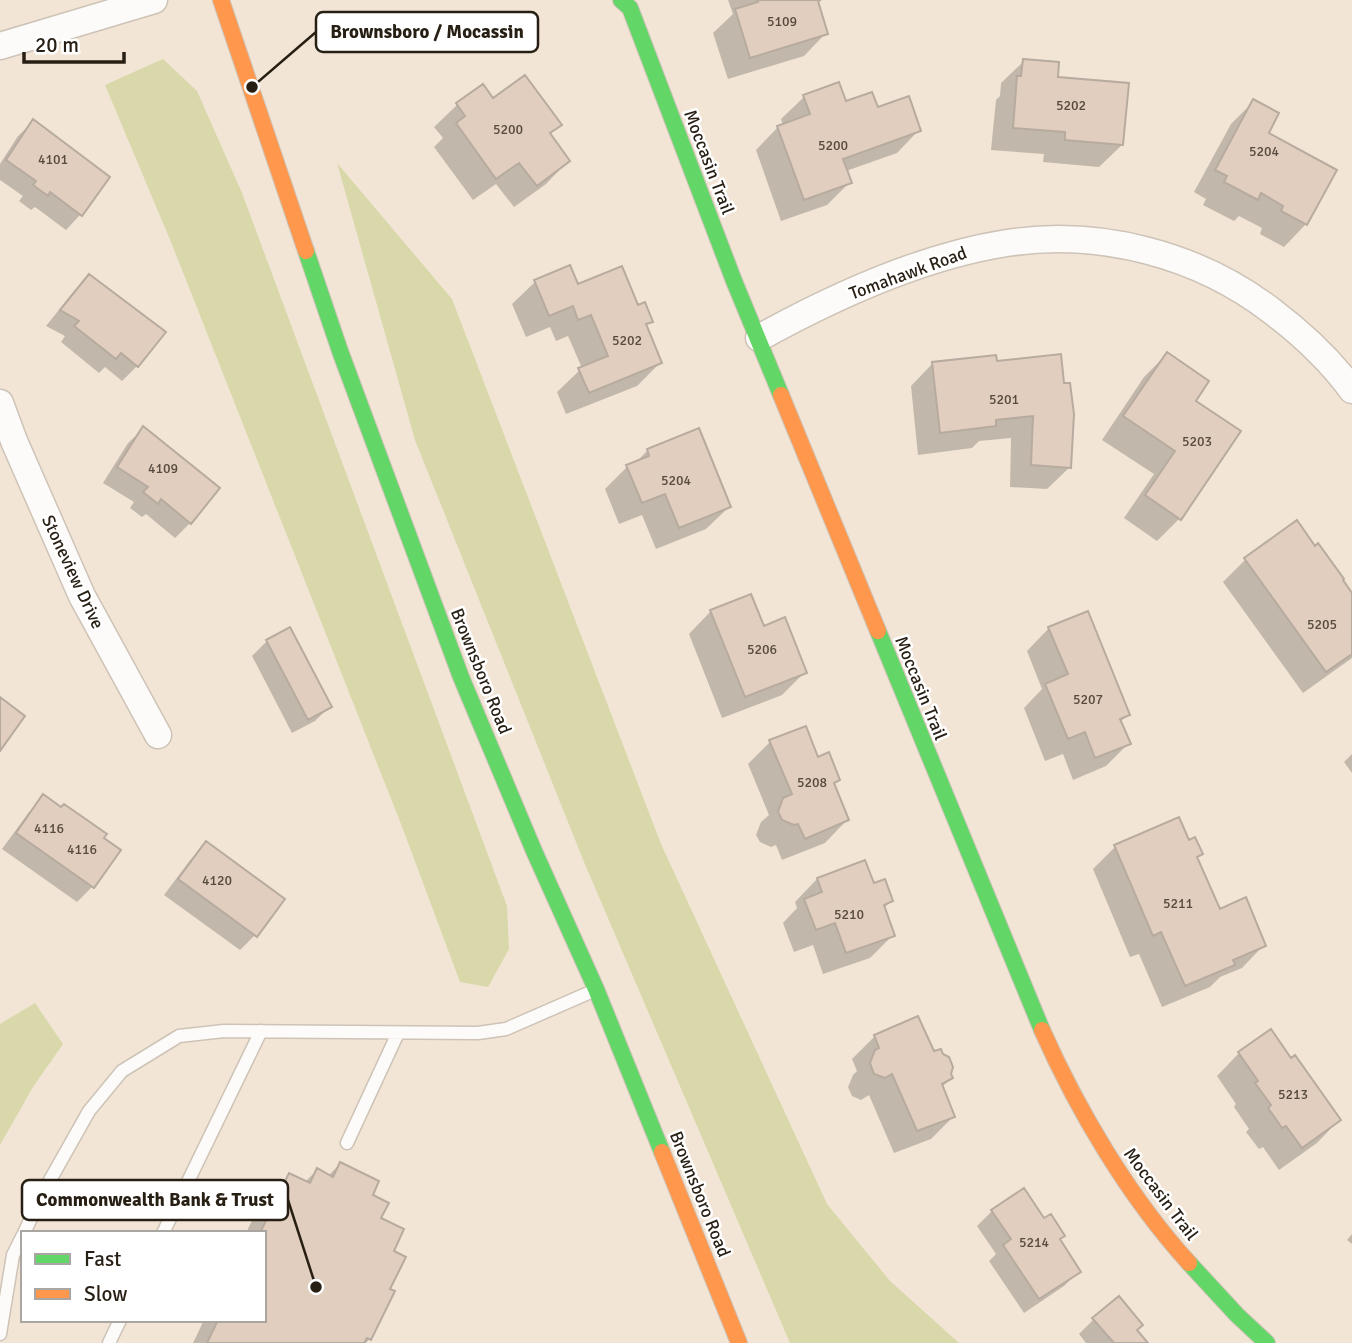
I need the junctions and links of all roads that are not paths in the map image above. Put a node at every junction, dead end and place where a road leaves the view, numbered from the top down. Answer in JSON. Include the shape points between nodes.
{"nodes":[{"id":1,"x":154,"y":0,"type":"edge"},
{"id":2,"x":221,"y":0,"type":"edge"},
{"id":3,"x":626,"y":3,"type":"edge"},
{"id":4,"x":0,"y":46,"type":"edge"},
{"id":5,"x":760,"y":338,"type":"junction"},
{"id":6,"x":1352,"y":390,"type":"edge"},
{"id":7,"x":0,"y":403,"type":"edge"},
{"id":8,"x":158,"y":735,"type":"dead end"},
{"id":9,"x":596,"y":989,"type":"junction"},
{"id":10,"x":261,"y":1031,"type":"junction"},
{"id":11,"x":398,"y":1033,"type":"junction"},
{"id":12,"x":347,"y":1143,"type":"dead end"},
{"id":13,"x":24,"y":1231,"type":"edge"},
{"id":14,"x":164,"y":1231,"type":"edge"},
{"id":15,"x":21,"y":1238,"type":"edge"},
{"id":16,"x":119,"y":1322,"type":"edge"},
{"id":17,"x":0,"y":1334,"type":"edge"},
{"id":18,"x":109,"y":1343,"type":"edge"},
{"id":19,"x":739,"y":1343,"type":"edge"},
{"id":20,"x":1267,"y":1343,"type":"edge"}],
"edges":[{"from":1,"to":4,"type":"street"},
{"from":2,"to":9,"type":"street","name":"Brownsboro Road","via":[[340,351],[461,677]]},
{"from":3,"to":5,"type":"street","name":"Moccasin Trail"},
{"from":5,"to":6,"type":"street","name":"Tomahawk Road","via":[[802,314],[926,263],[1010,243],[1081,240],[1165,255],[1223,279],[1300,333]]},
{"from":5,"to":20,"type":"street","name":"Moccasin Trail","via":[[1053,1056],[1106,1153],[1168,1240]]},
{"from":7,"to":8,"type":"street","name":"Stoneview Drive","via":[[82,596]]},
{"from":9,"to":11,"type":"lane","via":[[506,1029]]},
{"from":9,"to":19,"type":"street","name":"Brownsboro Road"},
{"from":10,"to":11,"type":"lane"},
{"from":10,"to":13,"type":"lane","via":[[179,1036],[122,1070],[89,1111]]},
{"from":10,"to":14,"type":"lane"},
{"from":11,"to":12,"type":"lane"},
{"from":15,"to":17,"type":"lane","via":[[13,1255]]},
{"from":16,"to":18,"type":"lane"}]}
